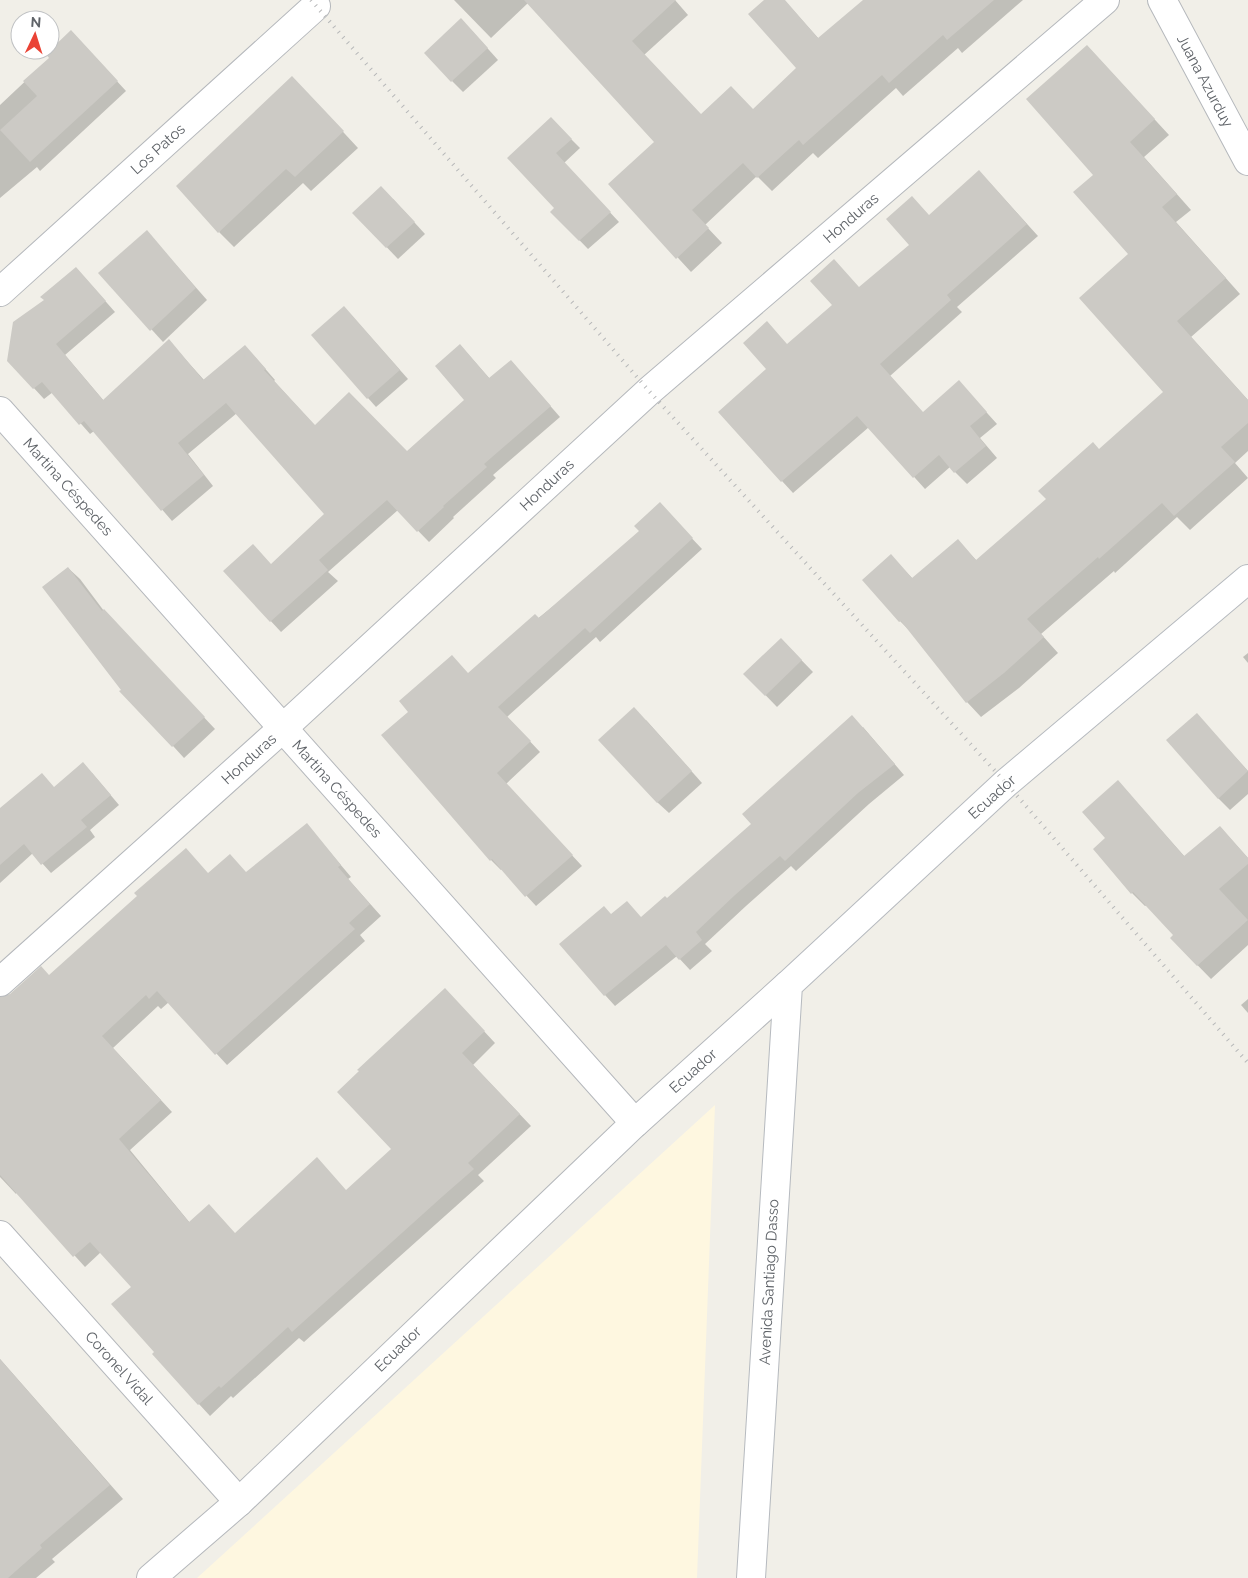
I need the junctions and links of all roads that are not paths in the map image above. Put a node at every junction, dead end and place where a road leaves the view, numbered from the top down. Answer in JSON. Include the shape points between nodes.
{"nodes":[{"id":1,"x":1105,"y":0,"type":"edge"},
{"id":2,"x":1162,"y":0,"type":"edge"},
{"id":3,"x":316,"y":6,"type":"dead end"},
{"id":4,"x":1248,"y":161,"type":"edge"},
{"id":5,"x":0,"y":292,"type":"edge"},
{"id":6,"x":0,"y":411,"type":"edge"},
{"id":7,"x":1248,"y":579,"type":"edge"},
{"id":8,"x":283,"y":728,"type":"junction"},
{"id":9,"x":0,"y":982,"type":"edge"},
{"id":10,"x":788,"y":985,"type":"junction"},
{"id":11,"x":635,"y":1123,"type":"junction"},
{"id":12,"x":0,"y":1235,"type":"edge"},
{"id":13,"x":239,"y":1502,"type":"junction"},
{"id":14,"x":151,"y":1578,"type":"edge"},
{"id":15,"x":752,"y":1578,"type":"edge"}],
"edges":[{"from":1,"to":8,"type":"street","name":"Honduras","via":[[649,391]]},
{"from":2,"to":4,"type":"street","name":"Juana Azurduy"},
{"from":3,"to":5,"type":"street","name":"Los Patos"},
{"from":6,"to":8,"type":"street","name":"Martina Céspedes"},
{"from":7,"to":10,"type":"street","name":"Ecuador","via":[[1006,783]]},
{"from":8,"to":9,"type":"street","name":"Honduras"},
{"from":8,"to":11,"type":"street","name":"Martina Céspedes"},
{"from":10,"to":11,"type":"street","name":"Ecuador"},
{"from":10,"to":15,"type":"street","name":"Avenida Santiago Dasso"},
{"from":11,"to":13,"type":"street","name":"Ecuador"},
{"from":12,"to":13,"type":"street","name":"Coronel Vidal"},
{"from":13,"to":14,"type":"street","name":"Ecuador"}]}
